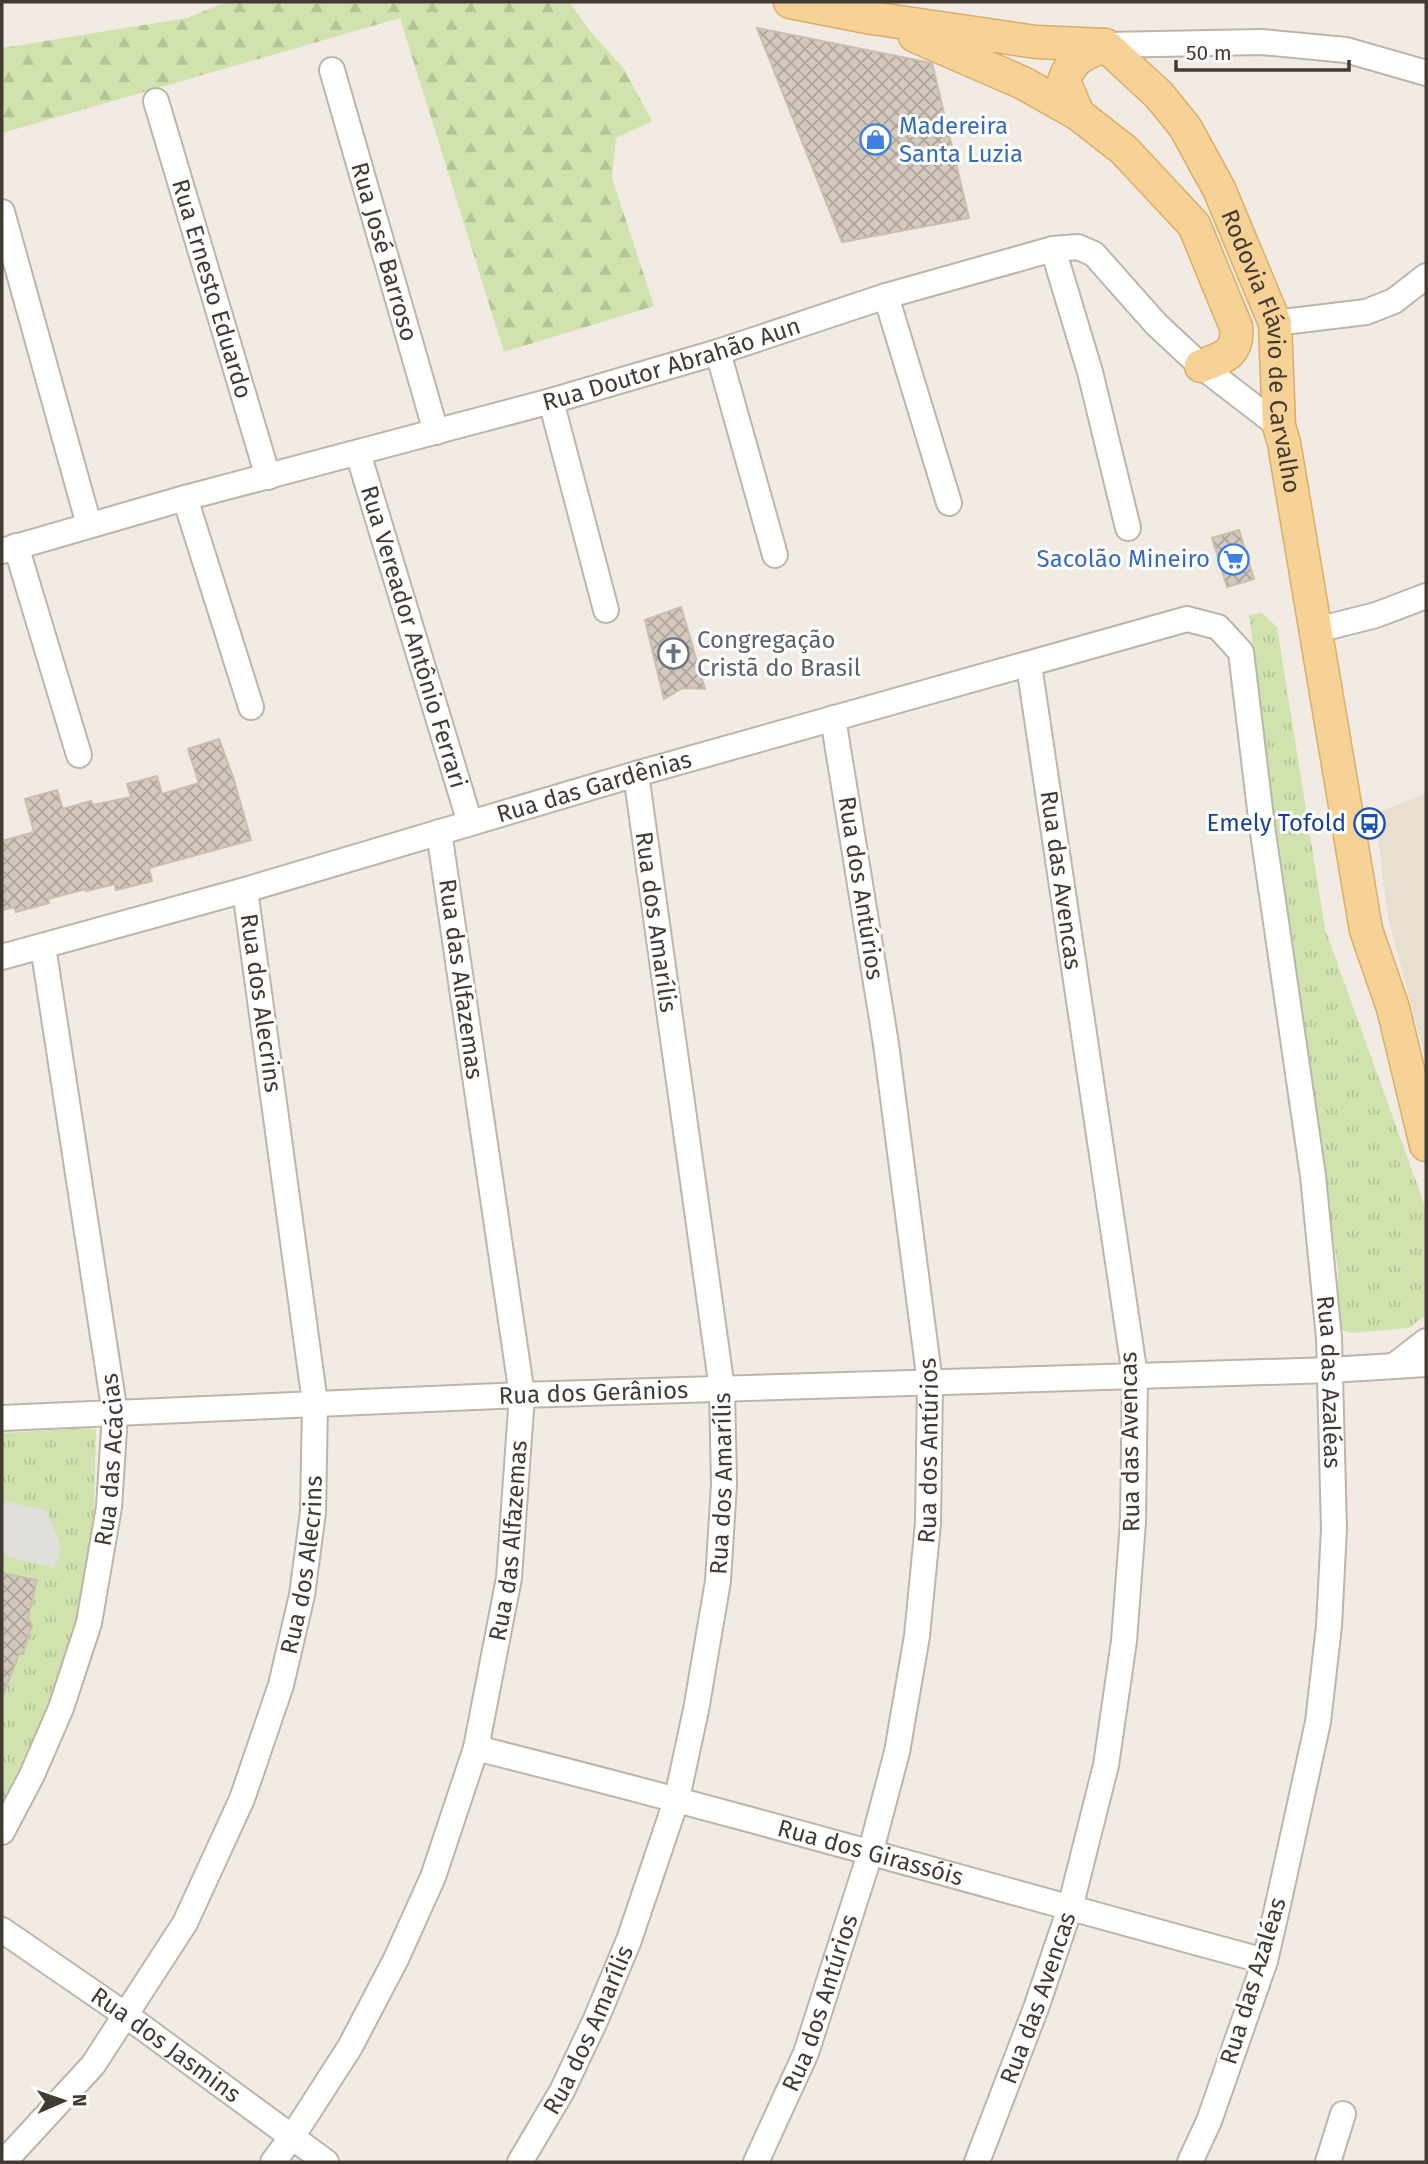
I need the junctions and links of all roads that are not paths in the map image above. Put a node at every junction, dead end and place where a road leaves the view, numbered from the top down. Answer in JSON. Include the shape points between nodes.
{"nodes":[{"id":1,"x":790,"y":2,"type":"edge"},
{"id":2,"x":872,"y":18,"type":"junction"},
{"id":3,"x":1105,"y":45,"type":"junction"},
{"id":4,"x":332,"y":70,"type":"dead end"},
{"id":5,"x":1426,"y":74,"type":"edge"},
{"id":6,"x":156,"y":101,"type":"dead end"},
{"id":7,"x":1078,"y":114,"type":"junction"},
{"id":8,"x":2,"y":212,"type":"edge"},
{"id":9,"x":1194,"y":225,"type":"junction"},
{"id":10,"x":1053,"y":249,"type":"junction"},
{"id":11,"x":1426,"y":276,"type":"edge"},
{"id":12,"x":886,"y":296,"type":"junction"},
{"id":13,"x":1261,"y":323,"type":"junction"},
{"id":14,"x":718,"y":352,"type":"junction"},
{"id":15,"x":1201,"y":366,"type":"junction"},
{"id":16,"x":551,"y":401,"type":"junction"},
{"id":17,"x":1279,"y":426,"type":"junction"},
{"id":18,"x":436,"y":432,"type":"junction"},
{"id":19,"x":358,"y":453,"type":"junction"},
{"id":20,"x":268,"y":477,"type":"junction"},
{"id":21,"x":185,"y":498,"type":"junction"},
{"id":22,"x":949,"y":503,"type":"dead end"},
{"id":23,"x":89,"y":526,"type":"junction"},
{"id":24,"x":1128,"y":528,"type":"dead end"},
{"id":25,"x":9,"y":549,"type":"edge"},
{"id":26,"x":775,"y":555,"type":"dead end"},
{"id":27,"x":1426,"y":596,"type":"edge"},
{"id":28,"x":606,"y":610,"type":"dead end"},
{"id":29,"x":1187,"y":619,"type":"joint"},
{"id":30,"x":1317,"y":631,"type":"junction"},
{"id":31,"x":1029,"y":665,"type":"junction"},
{"id":32,"x":251,"y":707,"type":"dead end"},
{"id":33,"x":833,"y":718,"type":"junction"},
{"id":34,"x":79,"y":754,"type":"dead end"},
{"id":35,"x":636,"y":774,"type":"junction"},
{"id":36,"x":470,"y":823,"type":"junction"},
{"id":37,"x":439,"y":832,"type":"junction"},
{"id":38,"x":245,"y":890,"type":"junction"},
{"id":39,"x":43,"y":946,"type":"junction"},
{"id":40,"x":2,"y":957,"type":"edge"},
{"id":41,"x":1393,"y":1008,"type":"junction"},
{"id":42,"x":1426,"y":1068,"type":"edge"},
{"id":43,"x":1426,"y":1145,"type":"edge"},
{"id":44,"x":1426,"y":1342,"type":"edge"},
{"id":45,"x":1426,"y":1364,"type":"edge"},
{"id":46,"x":1395,"y":1365,"type":"junction"},
{"id":47,"x":1331,"y":1370,"type":"junction"},
{"id":48,"x":1135,"y":1376,"type":"junction"},
{"id":49,"x":930,"y":1383,"type":"junction"},
{"id":50,"x":722,"y":1389,"type":"junction"},
{"id":51,"x":522,"y":1395,"type":"junction"},
{"id":52,"x":315,"y":1403,"type":"junction"},
{"id":53,"x":115,"y":1414,"type":"junction"},
{"id":54,"x":2,"y":1418,"type":"edge"},
{"id":55,"x":476,"y":1748,"type":"junction"},
{"id":56,"x":677,"y":1798,"type":"junction"},
{"id":57,"x":2,"y":1832,"type":"edge"},
{"id":58,"x":870,"y":1854,"type":"junction"},
{"id":59,"x":1070,"y":1908,"type":"junction"},
{"id":60,"x":2,"y":1930,"type":"edge"},
{"id":61,"x":1265,"y":1961,"type":"junction"},
{"id":62,"x":127,"y":2016,"type":"junction"},
{"id":63,"x":1343,"y":2114,"type":"dead end"},
{"id":64,"x":292,"y":2137,"type":"junction"},
{"id":65,"x":2,"y":2161,"type":"edge"},
{"id":66,"x":274,"y":2162,"type":"edge"},
{"id":67,"x":326,"y":2162,"type":"edge"},
{"id":68,"x":520,"y":2162,"type":"edge"},
{"id":69,"x":756,"y":2162,"type":"edge"},
{"id":70,"x":977,"y":2162,"type":"edge"},
{"id":71,"x":1191,"y":2162,"type":"edge"},
{"id":72,"x":1328,"y":2162,"type":"edge"}],
"edges":[{"from":1,"to":2,"type":"main road"},
{"from":2,"to":3,"type":"main road","via":[[1037,43]]},
{"from":2,"to":7,"type":"main road","via":[[1023,83]]},
{"from":3,"to":5,"type":"street","via":[[1262,42],[1346,50]]},
{"from":3,"to":7,"type":"main road","via":[[1075,60],[1068,69],[1064,81]]},
{"from":3,"to":13,"type":"main road","name":"Rodovia Flávio de Carvalho","via":[[1159,94],[1185,127],[1219,188]]},
{"from":4,"to":18,"type":"street","name":"Rua José Barroso"},
{"from":6,"to":20,"type":"street","name":"Rua Ernesto Eduardo"},
{"from":7,"to":9,"type":"main road","via":[[1124,150]]},
{"from":8,"to":23,"type":"street"},
{"from":9,"to":13,"type":"main road"},
{"from":9,"to":15,"type":"main road","via":[[1237,334],[1230,352]]},
{"from":10,"to":12,"type":"street","name":"Rua Doutor Abrahão Aun"},
{"from":10,"to":15,"type":"street","name":"Rua Doutor Abrahão Aun","via":[[1079,247],[1094,254],[1156,324]]},
{"from":10,"to":24,"type":"street","via":[[1090,372]]},
{"from":11,"to":13,"type":"street","via":[[1394,301],[1366,313]]},
{"from":12,"to":14,"type":"street","name":"Rua Doutor Abrahão Aun"},
{"from":12,"to":22,"type":"street"},
{"from":13,"to":17,"type":"main road","name":"Rodovia Flávio de Carvalho"},
{"from":14,"to":16,"type":"street","name":"Rua Doutor Abrahão Aun"},
{"from":14,"to":26,"type":"street"},
{"from":15,"to":17,"type":"street","name":"Rua Doutor Abrahão Aun"},
{"from":16,"to":18,"type":"street","name":"Rua Doutor Abrahão Aun"},
{"from":16,"to":28,"type":"street"},
{"from":17,"to":30,"type":"main road","name":"Rodovia Flávio de Carvalho"},
{"from":18,"to":19,"type":"street","name":"Rua Doutor Abrahão Aun"},
{"from":19,"to":20,"type":"street","name":"Rua Doutor Abrahão Aun"},
{"from":19,"to":36,"type":"street","name":"Rua Vereador Antônio Ferrari"},
{"from":20,"to":21,"type":"street","name":"Rua Doutor Abrahão Aun"},
{"from":21,"to":23,"type":"street","name":"Rua Doutor Abrahão Aun"},
{"from":21,"to":32,"type":"street"},
{"from":23,"to":25,"type":"street","name":"Rua Doutor Abrahão Aun"},
{"from":25,"to":34,"type":"street"},
{"from":27,"to":30,"type":"street"},
{"from":29,"to":31,"type":"street","name":"Rua das Gardênias"},
{"from":29,"to":47,"type":"street","name":"Rua das Azaléas","via":[[1219,628],[1241,652],[1313,1176]]},
{"from":30,"to":41,"type":"main road","name":"Rodovia Flávio de Carvalho","via":[[1366,930]]},
{"from":31,"to":33,"type":"street","name":"Rua das Gardênias"},
{"from":31,"to":48,"type":"street","name":"Rua das Avencas"},
{"from":33,"to":35,"type":"street","name":"Rua das Gardênias"},
{"from":33,"to":49,"type":"street","name":"Rua dos Antúrios","via":[[886,1044]]},
{"from":35,"to":36,"type":"street","name":"Rua das Gardênias"},
{"from":35,"to":50,"type":"street","name":"Rua dos Amarílis"},
{"from":36,"to":37,"type":"street","name":"Rua das Gardênias"},
{"from":37,"to":38,"type":"street","name":"Rua das Gardênias"},
{"from":37,"to":51,"type":"street","name":"Rua das Alfazemas"},
{"from":38,"to":39,"type":"street","name":"Rua das Gardênias"},
{"from":38,"to":52,"type":"street","name":"Rua dos Alecrins"},
{"from":39,"to":40,"type":"street","name":"Rua das Gardênias"},
{"from":39,"to":53,"type":"street","name":"Rua das Acácias"},
{"from":41,"to":42,"type":"main road","name":"Rodovia Flávio de Carvalho"},
{"from":41,"to":43,"type":"main road","name":"Rodovia Flávio de Carvalho"},
{"from":44,"to":46,"type":"street"},
{"from":45,"to":46,"type":"street","name":"Rua dos Gerânios"},
{"from":46,"to":47,"type":"street","name":"Rua dos Gerânios"},
{"from":47,"to":48,"type":"street","name":"Rua dos Gerânios"},
{"from":47,"to":61,"type":"street","name":"Rua das Azaléas","via":[[1334,1529],[1329,1626],[1318,1722]]},
{"from":48,"to":49,"type":"street","name":"Rua dos Gerânios"},
{"from":48,"to":59,"type":"street","name":"Rua das Avencas","via":[[1133,1522],[1124,1641],[1106,1765]]},
{"from":49,"to":50,"type":"street","name":"Rua dos Gerânios"},
{"from":49,"to":58,"type":"street","name":"Rua dos Antúrios","via":[[928,1522],[917,1636],[897,1752]]},
{"from":50,"to":51,"type":"street","name":"Rua dos Gerânios"},
{"from":50,"to":56,"type":"street","name":"Rua dos Amarílis","via":[[724,1484],[718,1581]]},
{"from":51,"to":52,"type":"street","name":"Rua dos Gerânios"},
{"from":51,"to":55,"type":"street","name":"Rua das Alfazemas","via":[[509,1578]]},
{"from":52,"to":53,"type":"street","name":"Rua dos Gerânios"},
{"from":52,"to":62,"type":"street","name":"Rua dos Alecrins","via":[[313,1512],[302,1595],[281,1685],[242,1799],[185,1923]]},
{"from":53,"to":54,"type":"street","name":"Rua dos Gerânios"},
{"from":53,"to":57,"type":"street","name":"Rua das Acácias","via":[[109,1507],[89,1623],[61,1708]]},
{"from":55,"to":56,"type":"street","name":"Rua dos Girassóis"},
{"from":55,"to":64,"type":"street","name":"Rua das Alfazemas","via":[[433,1877],[396,1959],[350,2047]]},
{"from":56,"to":58,"type":"street","name":"Rua dos Girassóis"},
{"from":56,"to":68,"type":"street","name":"Rua dos Amarílis","via":[[629,1940],[596,2019],[562,2091]]},
{"from":58,"to":59,"type":"street","name":"Rua dos Girassóis"},
{"from":58,"to":69,"type":"street","name":"Rua dos Antúrios","via":[[806,2053]]},
{"from":59,"to":61,"type":"street","name":"Rua dos Girassóis"},
{"from":59,"to":70,"type":"street","name":"Rua das Avencas"},
{"from":60,"to":62,"type":"street","name":"Rua dos Jasmins"},
{"from":61,"to":71,"type":"street","name":"Rua das Azaléas"},
{"from":62,"to":64,"type":"street","name":"Rua dos Jasmins"},
{"from":62,"to":65,"type":"street","name":"Rua dos Alecrins","via":[[93,2066]]},
{"from":63,"to":72,"type":"street"},
{"from":64,"to":66,"type":"street","name":"Rua das Alfazemas"},
{"from":64,"to":67,"type":"street","name":"Rua dos Jasmins"}]}
